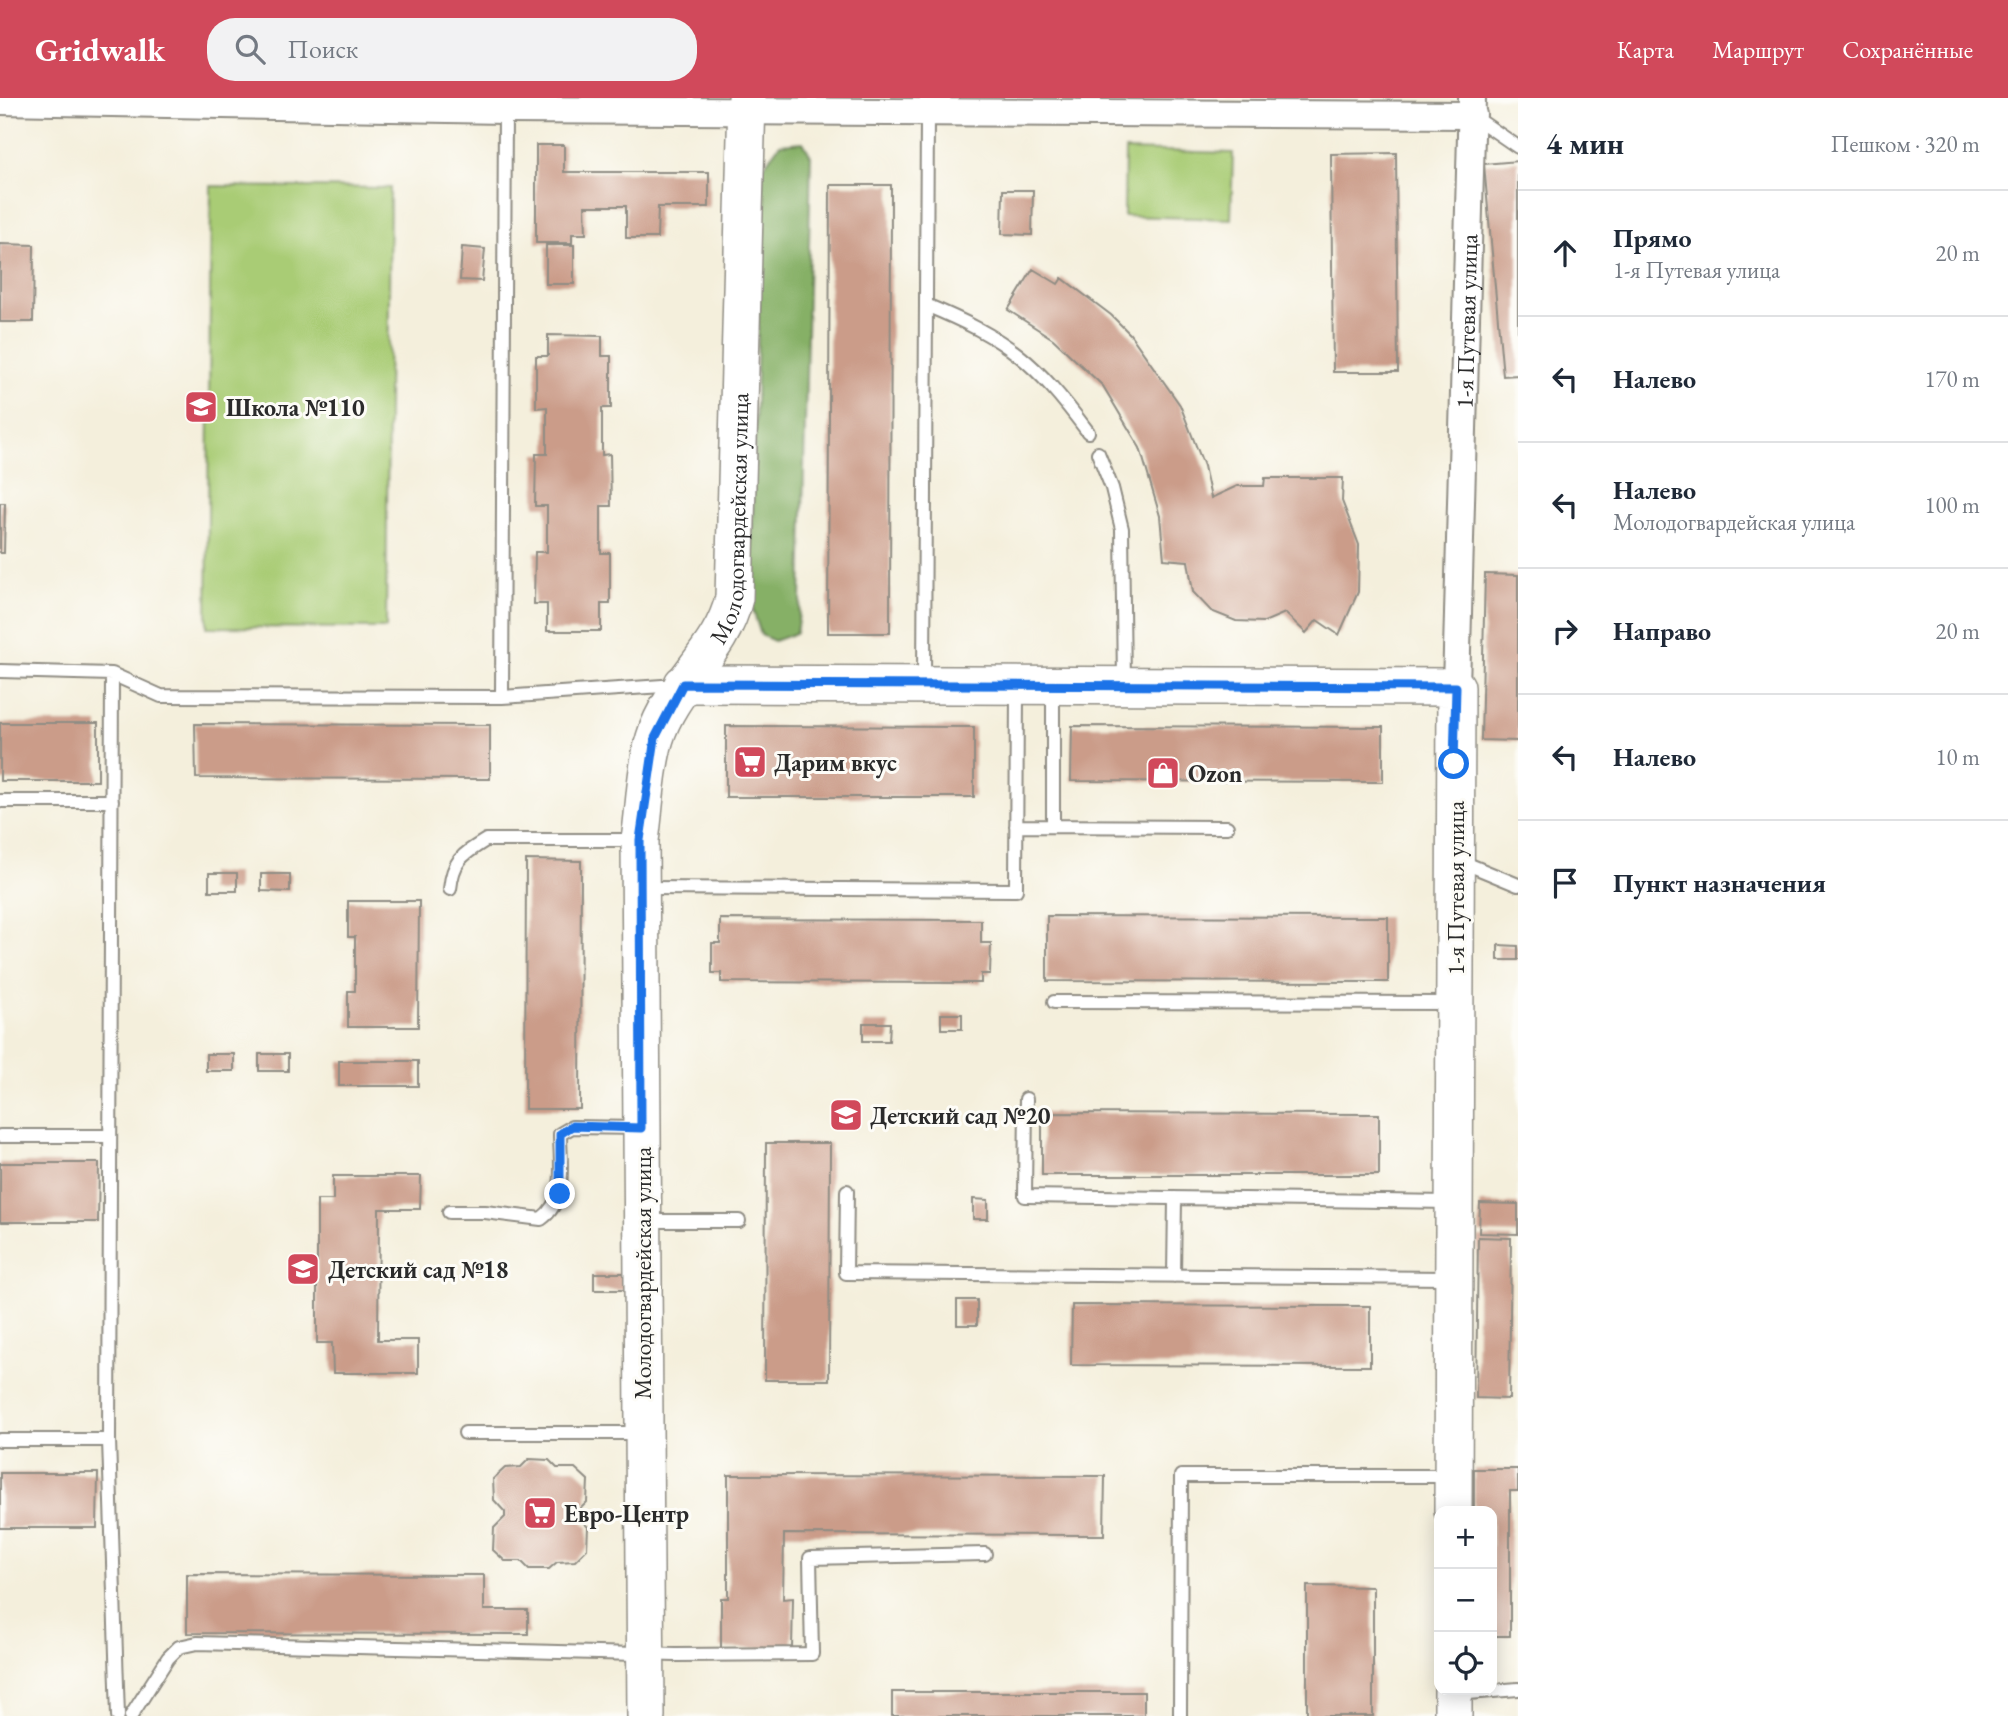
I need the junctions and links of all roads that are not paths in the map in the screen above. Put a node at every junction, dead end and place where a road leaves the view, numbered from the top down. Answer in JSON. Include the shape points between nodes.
{"nodes":[{"id":1,"x":0,"y":101,"type":"edge"},
{"id":2,"x":301,"y":102,"type":"edge"},
{"id":3,"x":746,"y":104,"type":"edge"},
{"id":4,"x":1472,"y":107,"type":"edge"},
{"id":5,"x":505,"y":110,"type":"junction"},
{"id":6,"x":927,"y":114,"type":"junction"},
{"id":7,"x":1518,"y":147,"type":"edge"},
{"id":8,"x":926,"y":304,"type":"junction"},
{"id":9,"x":1087,"y":432,"type":"dead end"},
{"id":10,"x":1098,"y":453,"type":"dead end"},
{"id":11,"x":0,"y":671,"type":"edge"},
{"id":12,"x":112,"y":674,"type":"junction"},
{"id":13,"x":683,"y":684,"type":"junction"},
{"id":14,"x":924,"y":685,"type":"junction"},
{"id":15,"x":1017,"y":685,"type":"junction"},
{"id":16,"x":1053,"y":685,"type":"junction"},
{"id":17,"x":1124,"y":686,"type":"junction"},
{"id":18,"x":1456,"y":687,"type":"junction"},
{"id":19,"x":502,"y":697,"type":"junction"},
{"id":20,"x":0,"y":801,"type":"edge"},
{"id":21,"x":112,"y":801,"type":"junction"},
{"id":22,"x":1016,"y":826,"type":"junction"},
{"id":23,"x":1053,"y":826,"type":"junction"},
{"id":24,"x":1227,"y":827,"type":"dead end"},
{"id":25,"x":640,"y":840,"type":"junction"},
{"id":26,"x":1456,"y":859,"type":"junction"},
{"id":27,"x":1518,"y":885,"type":"edge"},
{"id":28,"x":640,"y":888,"type":"junction"},
{"id":29,"x":450,"y":890,"type":"dead end"},
{"id":30,"x":1054,"y":1002,"type":"dead end"},
{"id":31,"x":1454,"y":1003,"type":"junction"},
{"id":32,"x":1026,"y":1099,"type":"dead end"},
{"id":33,"x":641,"y":1128,"type":"junction"},
{"id":34,"x":0,"y":1136,"type":"edge"},
{"id":35,"x":110,"y":1136,"type":"junction"},
{"id":36,"x":846,"y":1191,"type":"dead end"},
{"id":37,"x":1175,"y":1198,"type":"junction"},
{"id":38,"x":1454,"y":1202,"type":"junction"},
{"id":39,"x":449,"y":1212,"type":"dead end"},
{"id":40,"x":640,"y":1221,"type":"junction"},
{"id":41,"x":739,"y":1221,"type":"dead end"},
{"id":42,"x":1174,"y":1276,"type":"junction"},
{"id":43,"x":1454,"y":1278,"type":"junction"},
{"id":44,"x":464,"y":1433,"type":"dead end"},
{"id":45,"x":643,"y":1433,"type":"junction"},
{"id":46,"x":0,"y":1440,"type":"edge"},
{"id":47,"x":109,"y":1440,"type":"junction"},
{"id":48,"x":1453,"y":1494,"type":"edge"},
{"id":49,"x":985,"y":1554,"type":"dead end"},
{"id":50,"x":646,"y":1654,"type":"junction"},
{"id":51,"x":1518,"y":1689,"type":"edge"},
{"id":52,"x":1453,"y":1700,"type":"edge"},
{"id":53,"x":118,"y":1716,"type":"edge"},
{"id":54,"x":131,"y":1716,"type":"edge"},
{"id":55,"x":646,"y":1716,"type":"edge"},
{"id":56,"x":1180,"y":1716,"type":"edge"}],
"edges":[{"from":1,"to":2,"type":"street"},
{"from":2,"to":5,"type":"street"},
{"from":3,"to":5,"type":"street"},
{"from":3,"to":6,"type":"street"},
{"from":3,"to":13,"type":"street","name":"Молодогвардейская улица","via":[[734,598],[718,641]]},
{"from":4,"to":6,"type":"street"},
{"from":4,"to":7,"type":"lane"},
{"from":4,"to":18,"type":"street","name":"1-я Путевая улица"},
{"from":5,"to":19,"type":"lane"},
{"from":6,"to":8,"type":"lane"},
{"from":8,"to":9,"type":"lane","via":[[980,327],[1020,354],[1052,384]]},
{"from":8,"to":14,"type":"lane"},
{"from":10,"to":17,"type":"lane","via":[[1122,528]]},
{"from":11,"to":12,"type":"lane"},
{"from":12,"to":19,"type":"lane","via":[[161,696]]},
{"from":12,"to":21,"type":"lane"},
{"from":13,"to":14,"type":"street"},
{"from":13,"to":19,"type":"lane"},
{"from":13,"to":25,"type":"street","name":"Молодогвардейская улица","via":[[655,738]]},
{"from":14,"to":15,"type":"street"},
{"from":15,"to":16,"type":"street"},
{"from":15,"to":22,"type":"lane"},
{"from":16,"to":17,"type":"street"},
{"from":16,"to":23,"type":"lane"},
{"from":17,"to":18,"type":"street"},
{"from":18,"to":26,"type":"street","name":"1-я Путевая улица"},
{"from":20,"to":21,"type":"lane"},
{"from":21,"to":35,"type":"lane"},
{"from":22,"to":23,"type":"lane"},
{"from":22,"to":28,"type":"lane","via":[[1016,890]]},
{"from":23,"to":24,"type":"lane"},
{"from":25,"to":28,"type":"street","name":"Молодогвардейская улица"},
{"from":25,"to":29,"type":"lane","via":[[486,840],[452,868]]},
{"from":26,"to":27,"type":"lane"},
{"from":26,"to":31,"type":"street","name":"1-я Путевая улица"},
{"from":28,"to":33,"type":"street","name":"Молодогвардейская улица"},
{"from":30,"to":31,"type":"lane"},
{"from":31,"to":38,"type":"street","name":"1-я Путевая улица"},
{"from":32,"to":37,"type":"lane","via":[[1025,1196]]},
{"from":33,"to":39,"type":"lane","via":[[572,1126],[560,1134],[560,1194],[552,1211],[541,1219]]},
{"from":33,"to":40,"type":"street","name":"Молодогвардейская улица"},
{"from":34,"to":35,"type":"lane"},
{"from":35,"to":47,"type":"lane"},
{"from":36,"to":42,"type":"lane","via":[[846,1273]]},
{"from":37,"to":38,"type":"lane"},
{"from":37,"to":42,"type":"lane"},
{"from":38,"to":43,"type":"street","name":"1-я Путевая улица"},
{"from":40,"to":41,"type":"lane"},
{"from":40,"to":45,"type":"street","name":"Молодогвардейская улица"},
{"from":42,"to":43,"type":"lane"},
{"from":43,"to":48,"type":"street","name":"1-я Путевая улица"},
{"from":44,"to":45,"type":"lane"},
{"from":45,"to":50,"type":"street","name":"Молодогвардейская улица"},
{"from":46,"to":47,"type":"lane"},
{"from":47,"to":53,"type":"lane"},
{"from":48,"to":56,"type":"lane","via":[[1181,1476]]},
{"from":49,"to":50,"type":"lane","via":[[810,1558],[811,1654]]},
{"from":50,"to":54,"type":"lane","via":[[197,1643],[180,1647],[168,1658]]},
{"from":50,"to":55,"type":"street","name":"Молодогвардейская улица"},
{"from":51,"to":52,"type":"lane"}]}
